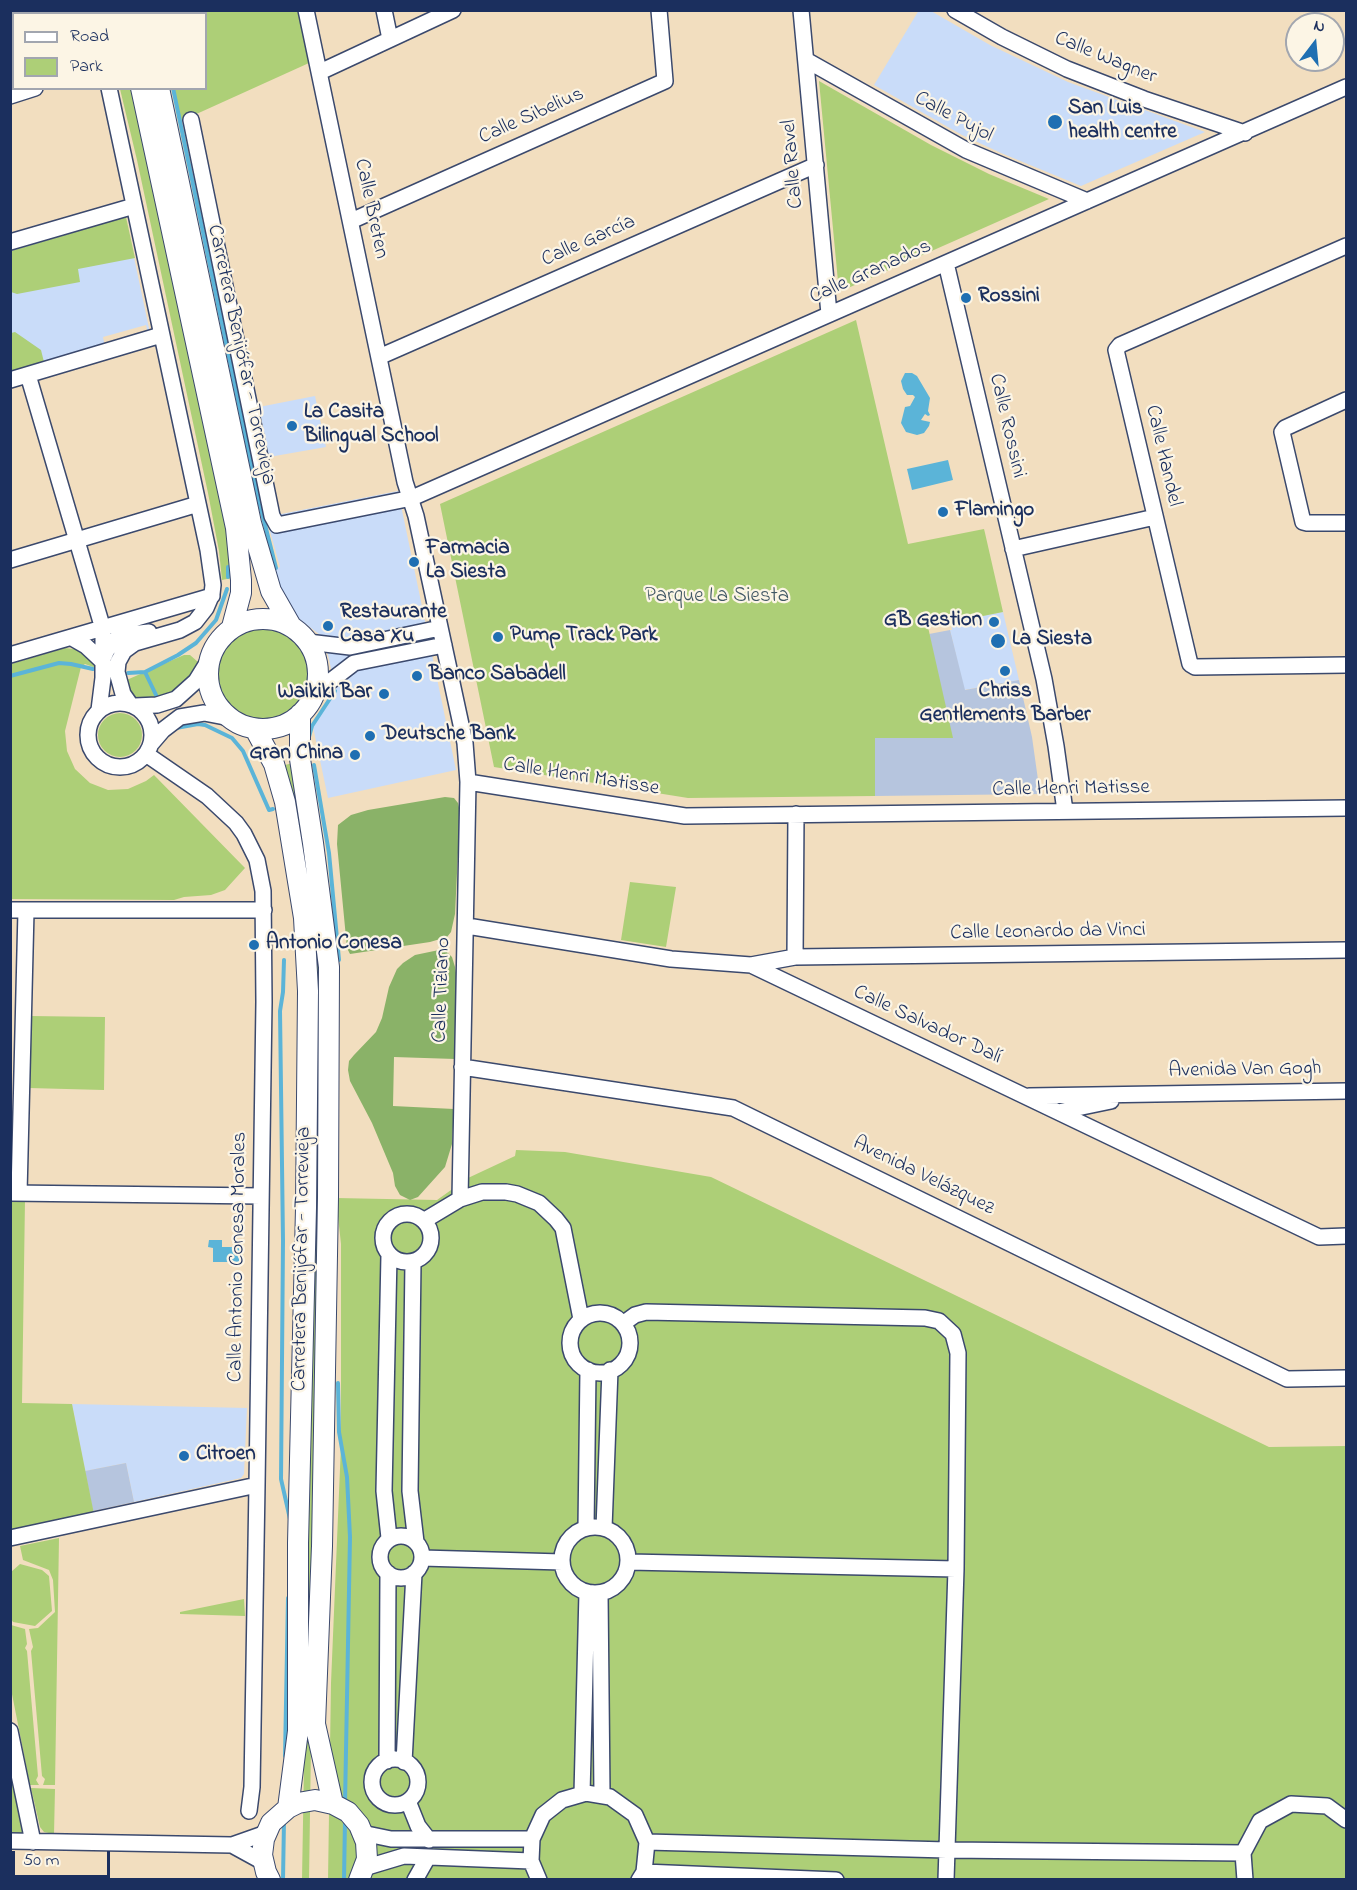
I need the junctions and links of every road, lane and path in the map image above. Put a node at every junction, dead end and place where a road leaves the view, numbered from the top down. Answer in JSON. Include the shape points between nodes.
{"nodes":[{"id":1,"x":306,"y":10,"type":"edge"},
{"id":2,"x":384,"y":10,"type":"edge"},
{"id":3,"x":453,"y":10,"type":"edge"},
{"id":4,"x":659,"y":10,"type":"edge"},
{"id":5,"x":801,"y":10,"type":"edge"},
{"id":6,"x":955,"y":10,"type":"edge"},
{"id":7,"x":390,"y":39,"type":"junction"},
{"id":8,"x":806,"y":60,"type":"junction"},
{"id":9,"x":320,"y":72,"type":"junction"},
{"id":10,"x":1347,"y":87,"type":"edge"},
{"id":11,"x":29,"y":90,"type":"edge"},
{"id":12,"x":109,"y":90,"type":"edge"},
{"id":13,"x":141,"y":90,"type":"edge"},
{"id":14,"x":159,"y":90,"type":"edge"},
{"id":15,"x":10,"y":96,"type":"edge"},
{"id":16,"x":191,"y":120,"type":"dead end"},
{"id":17,"x":1245,"y":133,"type":"junction"},
{"id":18,"x":816,"y":165,"type":"junction"},
{"id":19,"x":1087,"y":201,"type":"junction"},
{"id":20,"x":134,"y":206,"type":"junction"},
{"id":21,"x":351,"y":221,"type":"junction"},
{"id":22,"x":10,"y":242,"type":"edge"},
{"id":23,"x":1347,"y":246,"type":"edge"},
{"id":24,"x":946,"y":263,"type":"junction"},
{"id":25,"x":829,"y":314,"type":"junction"},
{"id":26,"x":161,"y":335,"type":"junction"},
{"id":27,"x":379,"y":357,"type":"junction"},
{"id":28,"x":28,"y":375,"type":"junction"},
{"id":29,"x":10,"y":380,"type":"edge"},
{"id":30,"x":1347,"y":400,"type":"edge"},
{"id":31,"x":412,"y":498,"type":"junction"},
{"id":32,"x":198,"y":504,"type":"junction"},
{"id":33,"x":1155,"y":517,"type":"junction"},
{"id":34,"x":1347,"y":523,"type":"edge"},
{"id":35,"x":77,"y":540,"type":"junction"},
{"id":36,"x":1013,"y":549,"type":"junction"},
{"id":37,"x":10,"y":560,"type":"edge"},
{"id":38,"x":212,"y":597,"type":"junction"},
{"id":39,"x":291,"y":626,"type":"junction"},
{"id":40,"x":232,"y":627,"type":"junction"},
{"id":41,"x":440,"y":628,"type":"junction"},
{"id":42,"x":103,"y":629,"type":"junction"},
{"id":43,"x":170,"y":633,"type":"junction"},
{"id":44,"x":72,"y":638,"type":"junction"},
{"id":45,"x":308,"y":642,"type":"junction"},
{"id":46,"x":444,"y":645,"type":"junction"},
{"id":47,"x":10,"y":655,"type":"edge"},
{"id":48,"x":209,"y":660,"type":"junction"},
{"id":49,"x":102,"y":661,"type":"junction"},
{"id":50,"x":1347,"y":665,"type":"edge"},
{"id":51,"x":315,"y":693,"type":"junction"},
{"id":52,"x":132,"y":705,"type":"junction"},
{"id":53,"x":99,"y":710,"type":"junction"},
{"id":54,"x":300,"y":714,"type":"junction"},
{"id":55,"x":230,"y":718,"type":"junction"},
{"id":56,"x":255,"y":729,"type":"junction"},
{"id":57,"x":148,"y":749,"type":"junction"},
{"id":58,"x":468,"y":782,"type":"junction"},
{"id":59,"x":1347,"y":808,"type":"edge"},
{"id":60,"x":1065,"y":811,"type":"junction"},
{"id":61,"x":796,"y":814,"type":"junction"},
{"id":62,"x":18,"y":910,"type":"edge"},
{"id":63,"x":264,"y":910,"type":"junction"},
{"id":64,"x":467,"y":926,"type":"junction"},
{"id":65,"x":1347,"y":950,"type":"edge"},
{"id":66,"x":795,"y":957,"type":"junction"},
{"id":67,"x":751,"y":965,"type":"junction"},
{"id":68,"x":462,"y":1067,"type":"junction"},
{"id":69,"x":1347,"y":1091,"type":"edge"},
{"id":70,"x":1145,"y":1094,"type":"junction"},
{"id":71,"x":1082,"y":1095,"type":"junction"},
{"id":72,"x":1024,"y":1096,"type":"junction"},
{"id":73,"x":1058,"y":1112,"type":"junction"},
{"id":74,"x":15,"y":1193,"type":"edge"},
{"id":75,"x":261,"y":1196,"type":"junction"},
{"id":76,"x":460,"y":1199,"type":"junction"},
{"id":77,"x":425,"y":1220,"type":"junction"},
{"id":78,"x":1347,"y":1236,"type":"edge"},
{"id":79,"x":389,"y":1255,"type":"junction"},
{"id":80,"x":413,"y":1262,"type":"junction"},
{"id":81,"x":581,"y":1319,"type":"junction"},
{"id":82,"x":624,"y":1323,"type":"junction"},
{"id":83,"x":588,"y":1370,"type":"junction"},
{"id":84,"x":610,"y":1370,"type":"junction"},
{"id":85,"x":1347,"y":1378,"type":"edge"},
{"id":86,"x":257,"y":1485,"type":"junction"},
{"id":87,"x":586,"y":1528,"type":"junction"},
{"id":88,"x":604,"y":1528,"type":"junction"},
{"id":89,"x":10,"y":1538,"type":"edge"},
{"id":90,"x":390,"y":1538,"type":"junction"},
{"id":91,"x":416,"y":1542,"type":"junction"},
{"id":92,"x":422,"y":1558,"type":"junction"},
{"id":93,"x":562,"y":1562,"type":"junction"},
{"id":94,"x":629,"y":1562,"type":"junction"},
{"id":95,"x":956,"y":1569,"type":"junction"},
{"id":96,"x":388,"y":1573,"type":"junction"},
{"id":97,"x":414,"y":1573,"type":"junction"},
{"id":98,"x":593,"y":1592,"type":"junction"},
{"id":99,"x":10,"y":1731,"type":"edge"},
{"id":100,"x":387,"y":1761,"type":"junction"},
{"id":101,"x":404,"y":1762,"type":"junction"},
{"id":102,"x":582,"y":1794,"type":"junction"},
{"id":103,"x":602,"y":1794,"type":"junction"},
{"id":104,"x":408,"y":1801,"type":"junction"},
{"id":105,"x":333,"y":1804,"type":"junction"},
{"id":106,"x":288,"y":1808,"type":"junction"},
{"id":107,"x":249,"y":1811,"type":"dead end"},
{"id":108,"x":1347,"y":1820,"type":"edge"},
{"id":109,"x":266,"y":1833,"type":"junction"},
{"id":110,"x":362,"y":1833,"type":"junction"},
{"id":111,"x":532,"y":1839,"type":"junction"},
{"id":112,"x":429,"y":1840,"type":"junction"},
{"id":113,"x":10,"y":1841,"type":"edge"},
{"id":114,"x":33,"y":1842,"type":"junction"},
{"id":115,"x":647,"y":1842,"type":"junction"},
{"id":116,"x":232,"y":1845,"type":"junction"},
{"id":117,"x":947,"y":1850,"type":"junction"},
{"id":118,"x":1243,"y":1853,"type":"junction"},
{"id":119,"x":428,"y":1857,"type":"junction"},
{"id":120,"x":531,"y":1861,"type":"junction"},
{"id":121,"x":267,"y":1871,"type":"edge"},
{"id":122,"x":362,"y":1874,"type":"edge"},
{"id":123,"x":641,"y":1876,"type":"edge"},
{"id":124,"x":415,"y":1880,"type":"edge"},
{"id":125,"x":539,"y":1880,"type":"edge"},
{"id":126,"x":836,"y":1880,"type":"edge"},
{"id":127,"x":946,"y":1880,"type":"edge"},
{"id":128,"x":1245,"y":1880,"type":"edge"}],
"edges":[{"from":1,"to":9,"type":"street","name":"Calle Breten"},
{"from":2,"to":7,"type":"street"},
{"from":3,"to":7,"type":"street"},
{"from":4,"to":21,"type":"street","name":"Calle Sibelius","via":[[665,81]]},
{"from":5,"to":8,"type":"street","name":"Calle Ravel"},
{"from":6,"to":17,"type":"street","name":"Calle Wagner","via":[[1067,69]]},
{"from":7,"to":9,"type":"street"},
{"from":8,"to":18,"type":"street","name":"Calle Ravel"},
{"from":8,"to":19,"type":"street","name":"Calle Pujol","via":[[966,150]]},
{"from":9,"to":21,"type":"street","name":"Calle Breten"},
{"from":10,"to":17,"type":"street","name":"Calle Granados"},
{"from":11,"to":15,"type":"street"},
{"from":12,"to":20,"type":"street"},
{"from":13,"to":40,"type":"main road","name":"Carretera Benijófar - Torrevieja","via":[[236,528],[241,593]]},
{"from":14,"to":39,"type":"main road","name":"Carretera Benijófar - Torrevieja","via":[[251,523],[271,591]]},
{"from":16,"to":31,"type":"street","name":"Calle Granados","via":[[272,516],[277,525]]},
{"from":17,"to":19,"type":"street","name":"Calle Granados"},
{"from":18,"to":25,"type":"street","name":"Calle Ravel"},
{"from":18,"to":27,"type":"street","name":"Calle García"},
{"from":19,"to":24,"type":"street","name":"Calle Granados"},
{"from":20,"to":22,"type":"street"},
{"from":20,"to":26,"type":"street"},
{"from":21,"to":27,"type":"street","name":"Calle Breten"},
{"from":23,"to":33,"type":"street","name":"Calle Handel","via":[[1117,347]]},
{"from":24,"to":25,"type":"street","name":"Calle Granados"},
{"from":24,"to":36,"type":"street","name":"Calle Rossini"},
{"from":25,"to":31,"type":"street","name":"Calle Granados"},
{"from":26,"to":28,"type":"street"},
{"from":26,"to":32,"type":"street"},
{"from":27,"to":31,"type":"street","name":"Calle Breten","via":[[405,482]]},
{"from":28,"to":29,"type":"street"},
{"from":28,"to":35,"type":"street"},
{"from":30,"to":34,"type":"street","via":[[1282,432],[1303,522]]},
{"from":31,"to":41,"type":"street","name":"Calle Breten"},
{"from":32,"to":35,"type":"street"},
{"from":32,"to":38,"type":"street"},
{"from":33,"to":36,"type":"street"},
{"from":33,"to":50,"type":"street","name":"Calle Handel","via":[[1192,666]]},
{"from":35,"to":37,"type":"street"},
{"from":35,"to":42,"type":"street"},
{"from":36,"to":60,"type":"street","name":"Calle Rossini","via":[[1051,712]]},
{"from":38,"to":42,"type":"street"},
{"from":38,"to":43,"type":"street","via":[[195,622]]},
{"from":39,"to":40,"type":"main road","via":[[266,618]]},
{"from":39,"to":45,"type":"main road"},
{"from":40,"to":48,"type":"main road"},
{"from":41,"to":45,"type":"street","via":[[350,647]]},
{"from":41,"to":46,"type":"street","name":"Calle Breten"},
{"from":42,"to":44,"type":"street"},
{"from":42,"to":49,"type":"street"},
{"from":43,"to":49,"type":"street","via":[[123,635],[110,645]]},
{"from":43,"to":52,"type":"street","via":[[135,643],[120,656],[118,681]]},
{"from":44,"to":47,"type":"street"},
{"from":44,"to":49,"type":"street"},
{"from":45,"to":51,"type":"main road","via":[[318,667]]},
{"from":46,"to":51,"type":"street","via":[[354,663]]},
{"from":46,"to":58,"type":"street","name":"Calle Tiziano","via":[[464,736]]},
{"from":48,"to":52,"type":"street","via":[[196,681],[176,699],[157,705]]},
{"from":48,"to":55,"type":"main road","via":[[210,692]]},
{"from":49,"to":53,"type":"street"},
{"from":51,"to":54,"type":"main road"},
{"from":52,"to":53,"type":"street","via":[[114,703]]},
{"from":52,"to":57,"type":"street","via":[[150,723],[152,737]]},
{"from":53,"to":57,"type":"street","via":[[87,734],[97,759],[123,767],[132,765]]},
{"from":54,"to":56,"type":"main road","via":[[274,728]]},
{"from":54,"to":105,"type":"main road","name":"Carretera Benijófar - Torrevieja","via":[[300,759],[329,967],[322,1546],[315,1724]]},
{"from":55,"to":56,"type":"main road"},
{"from":55,"to":57,"type":"street","via":[[204,713],[180,717]]},
{"from":56,"to":106,"type":"main road","name":"Carretera Benijófar - Torrevieja","via":[[274,764],[285,802],[304,918],[308,991],[298,1731]]},
{"from":57,"to":63,"type":"street","name":"Calle Antonio Conesa Morales","via":[[207,796],[248,840],[257,860]]},
{"from":58,"to":61,"type":"street","name":"Calle Henri Matisse","via":[[685,816]]},
{"from":58,"to":64,"type":"street","name":"Calle Tiziano"},
{"from":59,"to":60,"type":"street","name":"Calle Henri Matisse"},
{"from":60,"to":61,"type":"street","name":"Calle Henri Matisse"},
{"from":61,"to":66,"type":"street"},
{"from":62,"to":63,"type":"street"},
{"from":62,"to":74,"type":"street"},
{"from":63,"to":75,"type":"street","name":"Calle Antonio Conesa Morales"},
{"from":64,"to":67,"type":"street","name":"Calle Salvador Dalí","via":[[671,959]]},
{"from":64,"to":68,"type":"street","name":"Calle Tiziano"},
{"from":65,"to":66,"type":"street","name":"Calle Leonardo da Vinci"},
{"from":66,"to":67,"type":"street","name":"Calle Leonardo da Vinci"},
{"from":67,"to":72,"type":"street","name":"Calle Salvador Dalí"},
{"from":68,"to":76,"type":"street","name":"Calle Tiziano"},
{"from":68,"to":85,"type":"street","name":"Avenida Velázquez","via":[[733,1107],[1287,1379]]},
{"from":69,"to":70,"type":"street","name":"Avenida Van Gogh"},
{"from":70,"to":71,"type":"street","name":"Avenida Van Gogh"},
{"from":70,"to":73,"type":"street","name":"Avenida Van Gogh"},
{"from":71,"to":72,"type":"street","name":"Avenida Van Gogh"},
{"from":71,"to":73,"type":"street"},
{"from":72,"to":73,"type":"street","name":"Calle Salvador Dalí"},
{"from":73,"to":78,"type":"street","name":"Calle Salvador Dalí","via":[[1319,1237]]},
{"from":74,"to":75,"type":"street"},
{"from":75,"to":86,"type":"street","name":"Calle Antonio Conesa Morales"},
{"from":76,"to":77,"type":"street"},
{"from":76,"to":81,"type":"street","via":[[483,1192],[506,1192],[528,1198],[548,1211],[563,1228]]},
{"from":77,"to":79,"type":"street","via":[[411,1213],[395,1216],[385,1227],[382,1242]]},
{"from":77,"to":80,"type":"street","via":[[431,1231],[431,1244],[425,1256]]},
{"from":79,"to":80,"type":"street","via":[[400,1262]]},
{"from":79,"to":90,"type":"street","via":[[384,1491]]},
{"from":80,"to":91,"type":"street","via":[[410,1491]]},
{"from":81,"to":82,"type":"street","via":[[592,1313],[609,1313]]},
{"from":81,"to":83,"type":"street","via":[[570,1337],[572,1355]]},
{"from":82,"to":84,"type":"street","via":[[630,1339],[628,1356]]},
{"from":82,"to":95,"type":"street","via":[[646,1312],[932,1318],[944,1324],[954,1334],[958,1353]]},
{"from":83,"to":84,"type":"street"},
{"from":83,"to":87,"type":"street"},
{"from":84,"to":88,"type":"street"},
{"from":86,"to":89,"type":"street"},
{"from":86,"to":107,"type":"street","name":"Calle Antonio Conesa Morales"},
{"from":87,"to":88,"type":"street"},
{"from":87,"to":93,"type":"street","via":[[567,1542]]},
{"from":88,"to":94,"type":"street","via":[[620,1538]]},
{"from":90,"to":91,"type":"street","via":[[399,1535]]},
{"from":90,"to":96,"type":"street","via":[[381,1548],[379,1560]]},
{"from":91,"to":92,"type":"street"},
{"from":92,"to":93,"type":"street"},
{"from":92,"to":97,"type":"street"},
{"from":93,"to":98,"type":"street","via":[[572,1585]]},
{"from":94,"to":95,"type":"street"},
{"from":94,"to":98,"type":"street","via":[[624,1578],[606,1592]]},
{"from":95,"to":117,"type":"street"},
{"from":96,"to":97,"type":"street","via":[[395,1578]]},
{"from":96,"to":100,"type":"street"},
{"from":97,"to":101,"type":"street"},
{"from":98,"to":102,"type":"street"},
{"from":98,"to":103,"type":"street"},
{"from":99,"to":114,"type":"street"},
{"from":100,"to":101,"type":"street"},
{"from":100,"to":104,"type":"street","via":[[375,1770],[373,1791],[389,1805]]},
{"from":101,"to":104,"type":"street","via":[[417,1777],[415,1793]]},
{"from":102,"to":103,"type":"street"},
{"from":102,"to":111,"type":"street","via":[[562,1800],[543,1815]]},
{"from":103,"to":115,"type":"street","via":[[634,1815]]},
{"from":104,"to":112,"type":"street","via":[[418,1826]]},
{"from":105,"to":106,"type":"main road","via":[[315,1800]]},
{"from":105,"to":110,"type":"main road","via":[[348,1812]]},
{"from":106,"to":109,"type":"main road"},
{"from":108,"to":118,"type":"street","via":[[1327,1806],[1291,1804],[1260,1821]]},
{"from":109,"to":116,"type":"street"},
{"from":109,"to":121,"type":"main road","via":[[262,1856]]},
{"from":110,"to":112,"type":"street"},
{"from":110,"to":122,"type":"main road","via":[[367,1859]]},
{"from":111,"to":112,"type":"street"},
{"from":111,"to":120,"type":"street"},
{"from":113,"to":114,"type":"street"},
{"from":114,"to":116,"type":"street"},
{"from":115,"to":117,"type":"street"},
{"from":115,"to":123,"type":"street"},
{"from":116,"to":121,"type":"street"},
{"from":117,"to":118,"type":"street"},
{"from":117,"to":127,"type":"street"},
{"from":118,"to":128,"type":"street"},
{"from":119,"to":120,"type":"street"},
{"from":119,"to":122,"type":"street","via":[[404,1856]]},
{"from":119,"to":124,"type":"street"},
{"from":120,"to":125,"type":"street"},
{"from":123,"to":126,"type":"street"}]}
